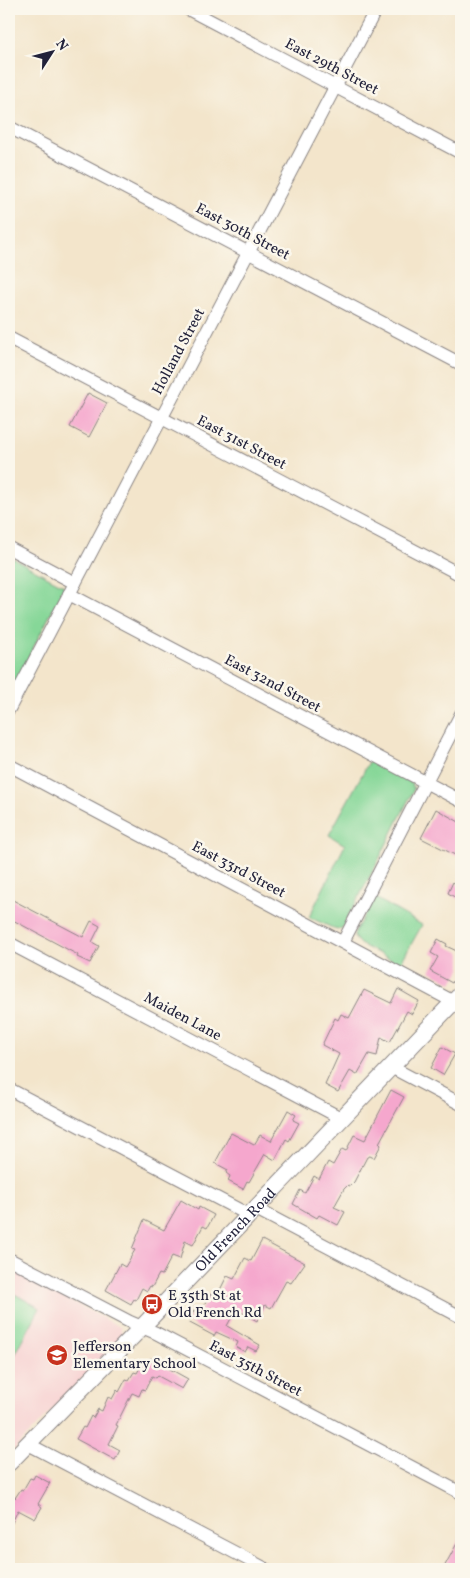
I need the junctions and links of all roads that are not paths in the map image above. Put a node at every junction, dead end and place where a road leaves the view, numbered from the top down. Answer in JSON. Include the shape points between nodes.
{"nodes":[{"id":1,"x":188,"y":9,"type":"edge"},
{"id":2,"x":376,"y":9,"type":"edge"},
{"id":3,"x":336,"y":87,"type":"junction"},
{"id":4,"x":9,"y":127,"type":"edge"},
{"id":5,"x":461,"y":153,"type":"edge"},
{"id":6,"x":248,"y":252,"type":"junction"},
{"id":7,"x":9,"y":338,"type":"edge"},
{"id":8,"x":461,"y":364,"type":"edge"},
{"id":9,"x":162,"y":418,"type":"junction"},
{"id":10,"x":9,"y":548,"type":"edge"},
{"id":11,"x":461,"y":575,"type":"edge"},
{"id":12,"x":72,"y":588,"type":"junction"},
{"id":13,"x":9,"y":709,"type":"edge"},
{"id":14,"x":461,"y":714,"type":"edge"},
{"id":15,"x":9,"y":765,"type":"edge"},
{"id":16,"x":426,"y":782,"type":"junction"},
{"id":17,"x":461,"y":801,"type":"edge"},
{"id":18,"x":343,"y":942,"type":"junction"},
{"id":19,"x":9,"y":943,"type":"edge"},
{"id":20,"x":458,"y":998,"type":"edge"},
{"id":21,"x":391,"y":1067,"type":"junction"},
{"id":22,"x":9,"y":1089,"type":"edge"},
{"id":23,"x":461,"y":1104,"type":"edge"},
{"id":24,"x":341,"y":1118,"type":"junction"},
{"id":25,"x":252,"y":1212,"type":"junction"},
{"id":26,"x":9,"y":1259,"type":"edge"},
{"id":27,"x":461,"y":1317,"type":"edge"},
{"id":28,"x":142,"y":1328,"type":"junction"},
{"id":29,"x":28,"y":1444,"type":"junction"},
{"id":30,"x":9,"y":1464,"type":"edge"},
{"id":31,"x":461,"y":1494,"type":"edge"},
{"id":32,"x":266,"y":1569,"type":"edge"}],
"edges":[{"from":1,"to":3,"type":"street","name":"East 29th Street"},
{"from":2,"to":3,"type":"street","name":"Holland Street"},
{"from":3,"to":5,"type":"street","name":"East 29th Street"},
{"from":3,"to":6,"type":"street","name":"Holland Street"},
{"from":4,"to":6,"type":"street","name":"East 30th Street"},
{"from":6,"to":8,"type":"street","name":"East 30th Street"},
{"from":6,"to":9,"type":"street","name":"Holland Street"},
{"from":7,"to":9,"type":"street","name":"East 31st Street"},
{"from":9,"to":11,"type":"street","name":"East 31st Street"},
{"from":9,"to":12,"type":"street","name":"Holland Street"},
{"from":10,"to":12,"type":"street","name":"East 32nd Street"},
{"from":12,"to":13,"type":"street","name":"Holland Street"},
{"from":12,"to":16,"type":"street","name":"East 32nd Street"},
{"from":14,"to":16,"type":"street"},
{"from":15,"to":18,"type":"street","name":"East 33rd Street"},
{"from":16,"to":17,"type":"street","name":"East 32nd Street"},
{"from":16,"to":18,"type":"street"},
{"from":18,"to":20,"type":"street","name":"East 33rd Street"},
{"from":19,"to":24,"type":"street","name":"Maiden Lane"},
{"from":20,"to":21,"type":"main road","name":"Old French Road"},
{"from":21,"to":23,"type":"street"},
{"from":21,"to":24,"type":"main road","name":"Old French Road"},
{"from":22,"to":25,"type":"street"},
{"from":24,"to":25,"type":"main road","name":"Old French Road"},
{"from":25,"to":27,"type":"street"},
{"from":25,"to":28,"type":"main road","name":"Old French Road"},
{"from":26,"to":28,"type":"street","name":"East 35th Street"},
{"from":28,"to":29,"type":"main road","name":"Old French Road"},
{"from":28,"to":31,"type":"street","name":"East 35th Street"},
{"from":29,"to":30,"type":"main road","name":"Old French Road"},
{"from":29,"to":32,"type":"street"}]}
